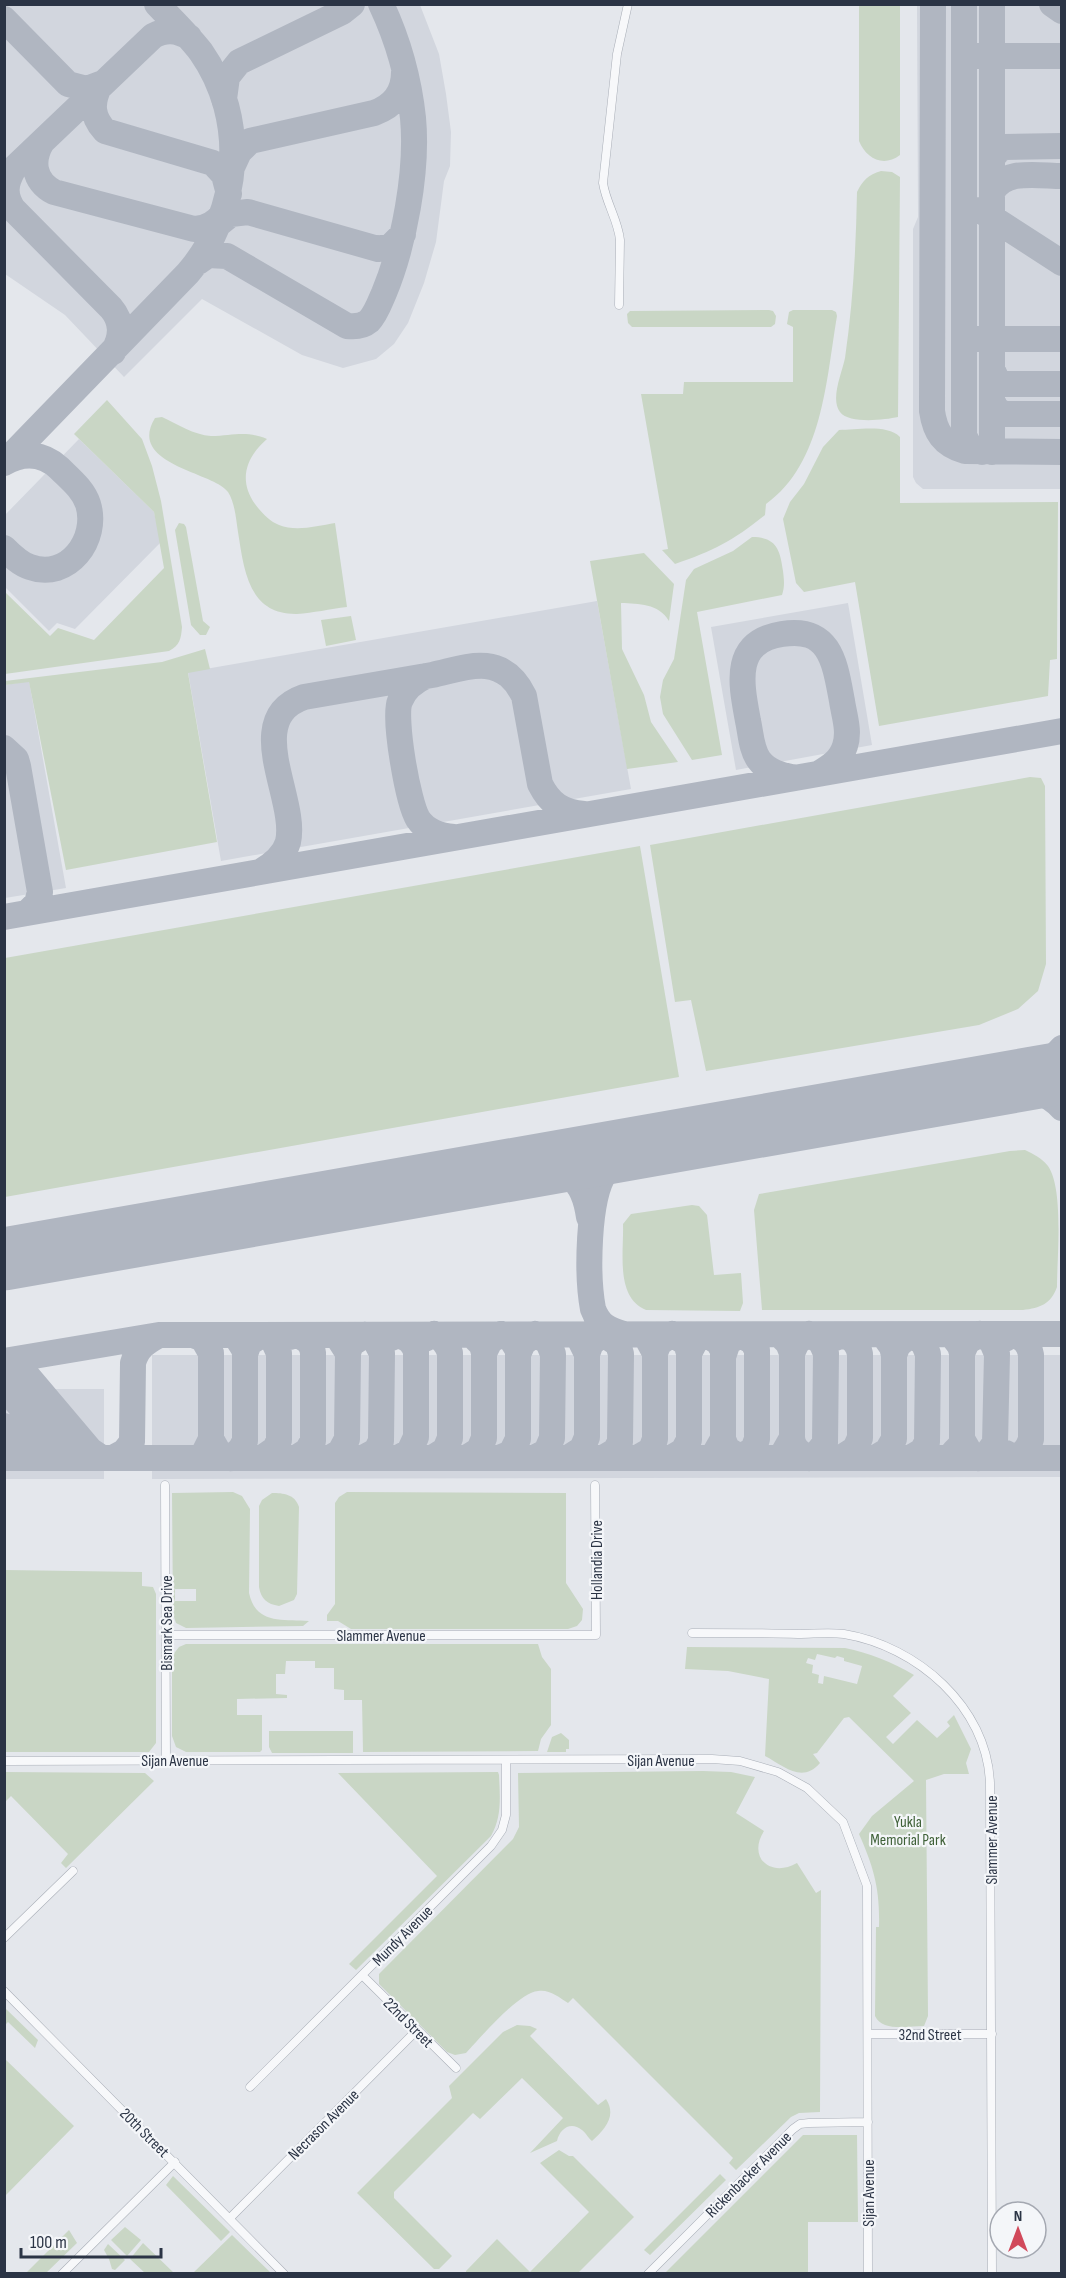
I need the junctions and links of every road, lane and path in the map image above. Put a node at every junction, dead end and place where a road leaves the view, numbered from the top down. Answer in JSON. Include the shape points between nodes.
{"nodes":[{"id":1,"x":628,"y":4,"type":"edge"},
{"id":2,"x":619,"y":305,"type":"dead end"},
{"id":3,"x":165,"y":1485,"type":"dead end"},
{"id":4,"x":596,"y":1485,"type":"dead end"},
{"id":5,"x":692,"y":1633,"type":"dead end"},
{"id":6,"x":166,"y":1635,"type":"junction"},
{"id":7,"x":596,"y":1635,"type":"joint"},
{"id":8,"x":166,"y":1760,"type":"junction"},
{"id":9,"x":4,"y":1761,"type":"edge"},
{"id":10,"x":506,"y":1761,"type":"junction"},
{"id":11,"x":73,"y":1871,"type":"dead end"},
{"id":12,"x":4,"y":1938,"type":"edge"},
{"id":13,"x":362,"y":1975,"type":"junction"},
{"id":14,"x":4,"y":1991,"type":"edge"},
{"id":15,"x":417,"y":2030,"type":"junction"},
{"id":16,"x":868,"y":2034,"type":"junction"},
{"id":17,"x":992,"y":2034,"type":"junction"},
{"id":18,"x":456,"y":2068,"type":"dead end"},
{"id":19,"x":250,"y":2087,"type":"dead end"},
{"id":20,"x":868,"y":2122,"type":"junction"},
{"id":21,"x":175,"y":2162,"type":"junction"},
{"id":22,"x":230,"y":2218,"type":"junction"},
{"id":23,"x":62,"y":2274,"type":"edge"},
{"id":24,"x":284,"y":2274,"type":"edge"},
{"id":25,"x":648,"y":2274,"type":"edge"},
{"id":26,"x":868,"y":2274,"type":"edge"},
{"id":27,"x":992,"y":2274,"type":"edge"}],
"edges":[{"from":1,"to":2,"type":"street","via":[[617,54],[603,183],[619,231]]},
{"from":3,"to":6,"type":"street","name":"Bismark Sea Drive"},
{"from":4,"to":7,"type":"street","name":"Hollandia Drive"},
{"from":5,"to":17,"type":"street","name":"Slammer Avenue","via":[[844,1634],[901,1654],[933,1674],[956,1697],[977,1731],[989,1766]]},
{"from":6,"to":7,"type":"street","name":"Slammer Avenue"},
{"from":6,"to":8,"type":"street","name":"Bismark Sea Drive"},
{"from":8,"to":9,"type":"street","name":"Sijan Avenue"},
{"from":8,"to":10,"type":"street","name":"Sijan Avenue"},
{"from":10,"to":13,"type":"street","name":"Mundy Avenue","via":[[506,1815],[502,1830],[491,1846]]},
{"from":10,"to":16,"type":"street","name":"Sijan Avenue","via":[[740,1761],[778,1772],[807,1788],[843,1822],[867,1886]]},
{"from":11,"to":12,"type":"street"},
{"from":13,"to":15,"type":"street","name":"22nd Street"},
{"from":13,"to":19,"type":"street","name":"Mundy Avenue"},
{"from":14,"to":21,"type":"street","name":"20th Street"},
{"from":15,"to":18,"type":"street","name":"22nd Street"},
{"from":15,"to":22,"type":"street","name":"Necrason Avenue"},
{"from":16,"to":17,"type":"street","name":"32nd Street"},
{"from":16,"to":20,"type":"street","name":"Sijan Avenue"},
{"from":17,"to":27,"type":"street","name":"Slammer Avenue"},
{"from":20,"to":25,"type":"street","name":"Rickenbacker Avenue","via":[[809,2123],[793,2128]]},
{"from":20,"to":26,"type":"street","name":"Sijan Avenue"},
{"from":21,"to":22,"type":"street","name":"20th Street"},
{"from":21,"to":23,"type":"street"},
{"from":22,"to":24,"type":"street","name":"20th Street"}]}
